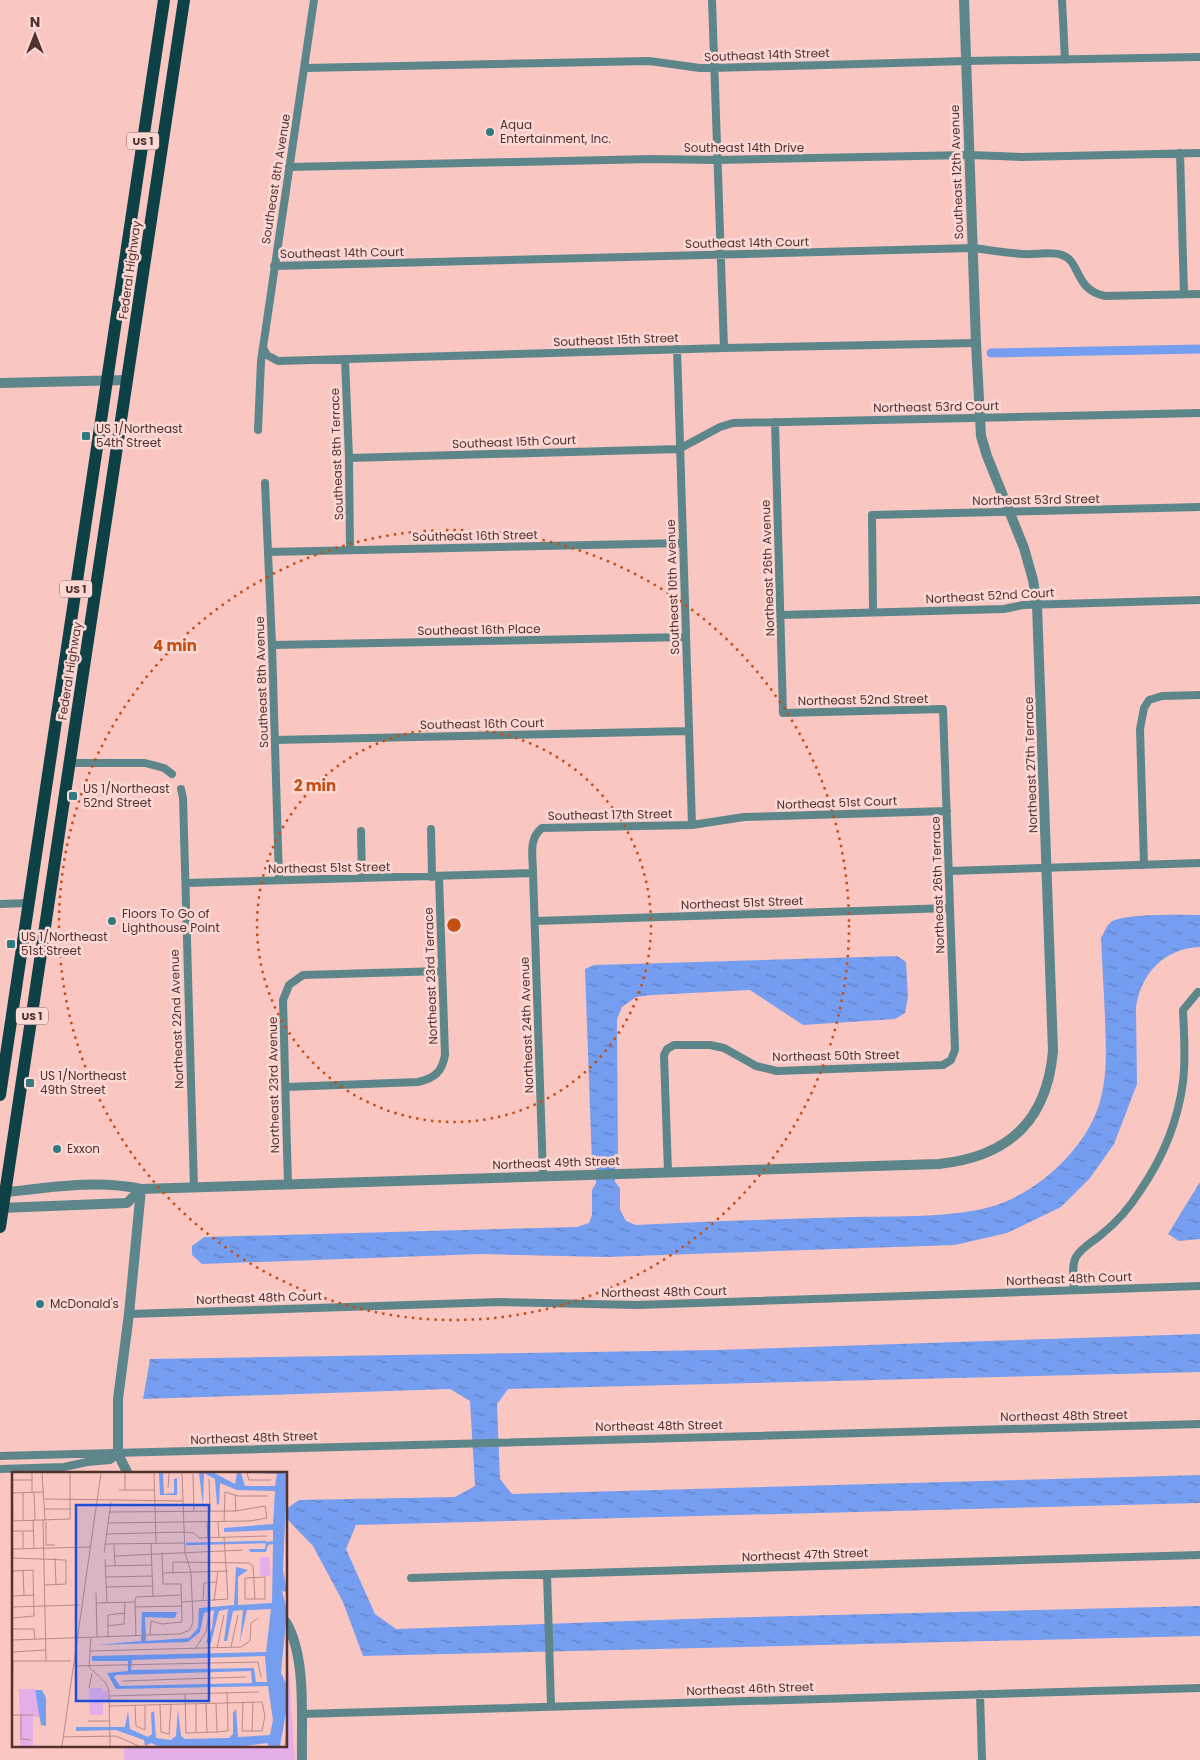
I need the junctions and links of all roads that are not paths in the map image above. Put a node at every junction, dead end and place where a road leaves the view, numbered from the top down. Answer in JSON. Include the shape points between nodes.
{"nodes":[{"id":1,"x":164,"y":0,"type":"edge"},
{"id":2,"x":184,"y":0,"type":"edge"},
{"id":3,"x":314,"y":0,"type":"edge"},
{"id":4,"x":712,"y":0,"type":"edge"},
{"id":5,"x":964,"y":0,"type":"edge"},
{"id":6,"x":1062,"y":0,"type":"edge"},
{"id":7,"x":1200,"y":57,"type":"edge"},
{"id":8,"x":1065,"y":60,"type":"junction"},
{"id":9,"x":966,"y":61,"type":"junction"},
{"id":10,"x":304,"y":68,"type":"junction"},
{"id":11,"x":714,"y":68,"type":"junction"},
{"id":12,"x":142,"y":144,"type":"junction"},
{"id":13,"x":1180,"y":153,"type":"junction"},
{"id":14,"x":1200,"y":153,"type":"edge"},
{"id":15,"x":969,"y":155,"type":"junction"},
{"id":16,"x":717,"y":160,"type":"junction"},
{"id":17,"x":289,"y":167,"type":"junction"},
{"id":18,"x":157,"y":183,"type":"junction"},
{"id":19,"x":973,"y":248,"type":"junction"},
{"id":20,"x":720,"y":255,"type":"junction"},
{"id":21,"x":274,"y":266,"type":"junction"},
{"id":22,"x":1184,"y":294,"type":"junction"},
{"id":23,"x":1200,"y":294,"type":"edge"},
{"id":24,"x":976,"y":342,"type":"junction"},
{"id":25,"x":263,"y":348,"type":"junction"},
{"id":26,"x":724,"y":348,"type":"junction"},
{"id":27,"x":677,"y":349,"type":"junction"},
{"id":28,"x":345,"y":359,"type":"junction"},
{"id":29,"x":107,"y":380,"type":"junction"},
{"id":30,"x":127,"y":380,"type":"junction"},
{"id":31,"x":0,"y":383,"type":"edge"},
{"id":32,"x":1200,"y":413,"type":"edge"},
{"id":33,"x":980,"y":417,"type":"junction"},
{"id":34,"x":775,"y":422,"type":"junction"},
{"id":35,"x":258,"y":430,"type":"dead end"},
{"id":36,"x":680,"y":449,"type":"junction"},
{"id":37,"x":349,"y":458,"type":"junction"},
{"id":38,"x":265,"y":483,"type":"dead end"},
{"id":39,"x":1200,"y":507,"type":"edge"},
{"id":40,"x":1009,"y":511,"type":"junction"},
{"id":41,"x":84,"y":536,"type":"junction"},
{"id":42,"x":683,"y":543,"type":"junction"},
{"id":43,"x":350,"y":549,"type":"junction"},
{"id":44,"x":268,"y":552,"type":"junction"},
{"id":45,"x":98,"y":571,"type":"junction"},
{"id":46,"x":77,"y":579,"type":"junction"},
{"id":47,"x":1200,"y":600,"type":"edge"},
{"id":48,"x":1037,"y":605,"type":"junction"},
{"id":49,"x":92,"y":612,"type":"junction"},
{"id":50,"x":874,"y":612,"type":"junction"},
{"id":51,"x":781,"y":615,"type":"junction"},
{"id":52,"x":686,"y":637,"type":"junction"},
{"id":53,"x":272,"y":645,"type":"junction"},
{"id":54,"x":1200,"y":695,"type":"edge"},
{"id":55,"x":943,"y":709,"type":"joint"},
{"id":56,"x":783,"y":712,"type":"joint"},
{"id":57,"x":55,"y":725,"type":"junction"},
{"id":58,"x":689,"y":731,"type":"junction"},
{"id":59,"x":276,"y":740,"type":"junction"},
{"id":60,"x":70,"y":763,"type":"junction"},
{"id":61,"x":172,"y":774,"type":"dead end"},
{"id":62,"x":181,"y":789,"type":"dead end"},
{"id":63,"x":947,"y":811,"type":"junction"},
{"id":64,"x":727,"y":818,"type":"joint"},
{"id":65,"x":692,"y":825,"type":"junction"},
{"id":66,"x":430,"y":829,"type":"dead end"},
{"id":67,"x":361,"y":831,"type":"dead end"},
{"id":68,"x":39,"y":837,"type":"junction"},
{"id":69,"x":1200,"y":863,"type":"edge"},
{"id":70,"x":54,"y":865,"type":"junction"},
{"id":71,"x":1144,"y":865,"type":"junction"},
{"id":72,"x":1047,"y":867,"type":"junction"},
{"id":73,"x":949,"y":871,"type":"junction"},
{"id":74,"x":533,"y":873,"type":"junction"},
{"id":75,"x":436,"y":877,"type":"junction"},
{"id":76,"x":362,"y":878,"type":"junction"},
{"id":77,"x":279,"y":880,"type":"junction"},
{"id":78,"x":186,"y":883,"type":"junction"},
{"id":79,"x":29,"y":903,"type":"junction"},
{"id":80,"x":0,"y":904,"type":"edge"},
{"id":81,"x":950,"y":908,"type":"junction"},
{"id":82,"x":535,"y":921,"type":"junction"},
{"id":83,"x":43,"y":945,"type":"junction"},
{"id":84,"x":442,"y":971,"type":"junction"},
{"id":85,"x":1198,"y":992,"type":"dead end"},
{"id":86,"x":951,"y":1060,"type":"joint"},
{"id":87,"x":286,"y":1087,"type":"junction"},
{"id":88,"x":0,"y":1095,"type":"edge"},
{"id":89,"x":971,"y":1159,"type":"joint"},
{"id":90,"x":668,"y":1172,"type":"junction"},
{"id":91,"x":543,"y":1176,"type":"junction"},
{"id":92,"x":288,"y":1184,"type":"junction"},
{"id":93,"x":194,"y":1188,"type":"junction"},
{"id":94,"x":141,"y":1189,"type":"junction"},
{"id":95,"x":2,"y":1193,"type":"edge"},
{"id":96,"x":1,"y":1208,"type":"edge"},
{"id":97,"x":0,"y":1227,"type":"edge"},
{"id":98,"x":1200,"y":1286,"type":"edge"},
{"id":99,"x":1074,"y":1290,"type":"junction"},
{"id":100,"x":129,"y":1314,"type":"junction"},
{"id":101,"x":1200,"y":1424,"type":"edge"},
{"id":102,"x":118,"y":1454,"type":"junction"},
{"id":103,"x":0,"y":1456,"type":"edge"},
{"id":104,"x":0,"y":1469,"type":"edge"},
{"id":105,"x":127,"y":1472,"type":"edge"},
{"id":106,"x":1200,"y":1555,"type":"edge"},
{"id":107,"x":547,"y":1574,"type":"junction"},
{"id":108,"x":412,"y":1578,"type":"dead end"},
{"id":109,"x":288,"y":1627,"type":"edge"},
{"id":110,"x":1200,"y":1688,"type":"edge"},
{"id":111,"x":980,"y":1694,"type":"junction"},
{"id":112,"x":550,"y":1706,"type":"junction"},
{"id":113,"x":301,"y":1714,"type":"junction"},
{"id":114,"x":302,"y":1760,"type":"edge"},
{"id":115,"x":982,"y":1760,"type":"edge"}],
"edges":[{"from":1,"to":12,"type":"main road","name":"Federal Highway","number":"US 1"},
{"from":2,"to":18,"type":"main road","name":"Federal Highway","number":"US 1"},
{"from":3,"to":10,"type":"street","name":"Southeast 8th Avenue"},
{"from":4,"to":11,"type":"street"},
{"from":5,"to":9,"type":"street","name":"Southeast 12th Avenue"},
{"from":6,"to":8,"type":"street"},
{"from":7,"to":8,"type":"street","name":"Southeast 14th Street"},
{"from":8,"to":9,"type":"street","name":"Southeast 14th Street"},
{"from":9,"to":11,"type":"street","name":"Southeast 14th Street"},
{"from":9,"to":15,"type":"street","name":"Southeast 12th Avenue"},
{"from":10,"to":11,"type":"street","name":"Southeast 14th Street","via":[[649,61]]},
{"from":10,"to":17,"type":"street","name":"Southeast 8th Avenue"},
{"from":11,"to":16,"type":"street"},
{"from":12,"to":18,"type":"main road","via":[[152,162]]},
{"from":12,"to":29,"type":"main road","name":"Federal Highway","number":"US 1"},
{"from":13,"to":14,"type":"street","name":"Southeast 14th Drive"},
{"from":13,"to":15,"type":"street","name":"Southeast 14th Drive","via":[[1022,157]]},
{"from":13,"to":22,"type":"street"},
{"from":15,"to":16,"type":"street","name":"Southeast 14th Drive"},
{"from":15,"to":19,"type":"street","name":"Southeast 12th Avenue"},
{"from":16,"to":17,"type":"street","name":"Southeast 14th Drive"},
{"from":16,"to":20,"type":"street"},
{"from":17,"to":21,"type":"street","name":"Southeast 8th Avenue"},
{"from":18,"to":30,"type":"main road","name":"Federal Highway","number":"US 1"},
{"from":19,"to":20,"type":"street","name":"Southeast 14th Court"},
{"from":19,"to":22,"type":"street","name":"Southeast 14th Court","via":[[1062,255],[1070,260],[1084,284],[1097,295]]},
{"from":19,"to":24,"type":"street","name":"Southeast 12th Avenue"},
{"from":20,"to":21,"type":"street","name":"Southeast 14th Court"},
{"from":20,"to":26,"type":"street"},
{"from":21,"to":25,"type":"street","name":"Southeast 8th Avenue"},
{"from":22,"to":23,"type":"street","name":"Southeast 14th Court"},
{"from":24,"to":26,"type":"street","name":"Southeast 15th Street"},
{"from":24,"to":33,"type":"street","name":"Northeast 27th Terrace"},
{"from":25,"to":28,"type":"street","name":"Southeast 15th Street","via":[[267,355],[278,361]]},
{"from":25,"to":35,"type":"street","name":"Southeast 8th Avenue"},
{"from":26,"to":27,"type":"street","name":"Southeast 15th Street"},
{"from":27,"to":28,"type":"street","name":"Southeast 15th Street"},
{"from":27,"to":36,"type":"street","name":"Southeast 10th Avenue"},
{"from":28,"to":37,"type":"street","name":"Southeast 8th Terrace"},
{"from":29,"to":30,"type":"street"},
{"from":29,"to":31,"type":"street"},
{"from":29,"to":41,"type":"main road","name":"Federal Highway","number":"US 1"},
{"from":30,"to":45,"type":"main road","name":"Federal Highway","number":"US 1"},
{"from":32,"to":33,"type":"street","name":"Northeast 53rd Court"},
{"from":33,"to":34,"type":"street","name":"Northeast 53rd Court"},
{"from":33,"to":40,"type":"street","name":"Northeast 27th Terrace","via":[[987,456]]},
{"from":34,"to":36,"type":"street","name":"Northeast 53rd Court","via":[[733,423]]},
{"from":34,"to":51,"type":"street","name":"Northeast 26th Avenue"},
{"from":36,"to":37,"type":"street","name":"Southeast 15th Court"},
{"from":36,"to":42,"type":"street","name":"Southeast 10th Avenue"},
{"from":37,"to":43,"type":"street","name":"Southeast 8th Terrace"},
{"from":38,"to":44,"type":"street","name":"Southeast 8th Avenue"},
{"from":39,"to":40,"type":"street","name":"Northeast 53rd Street"},
{"from":40,"to":48,"type":"street","name":"Northeast 27th Terrace","via":[[1024,548]]},
{"from":40,"to":50,"type":"street","name":"Northeast 53rd Street","via":[[872,515]]},
{"from":41,"to":45,"type":"main road","via":[[90,560]]},
{"from":41,"to":46,"type":"main road","name":"Federal Highway","number":"US 1"},
{"from":42,"to":43,"type":"street","name":"Southeast 16th Street"},
{"from":42,"to":52,"type":"street","name":"Southeast 10th Avenue"},
{"from":43,"to":44,"type":"street","name":"Southeast 16th Street"},
{"from":44,"to":53,"type":"street","name":"Southeast 8th Avenue"},
{"from":45,"to":49,"type":"main road","name":"Federal Highway","number":"US 1"},
{"from":46,"to":49,"type":"main road","via":[[88,590]]},
{"from":46,"to":57,"type":"main road","name":"Federal Highway","number":"US 1"},
{"from":47,"to":48,"type":"street","name":"Northeast 52nd Court"},
{"from":48,"to":50,"type":"street","name":"Northeast 52nd Court","via":[[1004,609]]},
{"from":48,"to":72,"type":"street","name":"Northeast 27th Terrace"},
{"from":49,"to":60,"type":"main road","name":"Federal Highway","number":"US 1"},
{"from":50,"to":51,"type":"street","name":"Northeast 52nd Court"},
{"from":51,"to":56,"type":"street","name":"Northeast 26th Avenue"},
{"from":52,"to":53,"type":"street","name":"Southeast 16th Place"},
{"from":52,"to":58,"type":"street","name":"Southeast 10th Avenue"},
{"from":53,"to":59,"type":"street","name":"Southeast 8th Avenue"},
{"from":54,"to":71,"type":"street","via":[[1162,696],[1149,700],[1144,708],[1140,729]]},
{"from":55,"to":56,"type":"street","name":"Northeast 52nd Street"},
{"from":55,"to":63,"type":"street","name":"Northeast 26th Terrace"},
{"from":57,"to":60,"type":"main road","via":[[58,742]]},
{"from":57,"to":68,"type":"main road","name":"Federal Highway","number":"US 1"},
{"from":58,"to":59,"type":"street","name":"Southeast 16th Court"},
{"from":58,"to":65,"type":"street","name":"Southeast 10th Avenue"},
{"from":59,"to":77,"type":"street","name":"Southeast 8th Avenue"},
{"from":60,"to":61,"type":"street","via":[[145,763],[164,768]]},
{"from":60,"to":70,"type":"main road","name":"Federal Highway","number":"US 1"},
{"from":62,"to":78,"type":"street","name":"Northeast 22nd Avenue"},
{"from":63,"to":64,"type":"street","name":"Northeast 51st Court"},
{"from":63,"to":73,"type":"street","name":"Northeast 26th Terrace"},
{"from":64,"to":65,"type":"street","name":"Southeast 17th Street"},
{"from":65,"to":74,"type":"street","name":"Southeast 17th Street","via":[[542,828],[532,842]]},
{"from":66,"to":75,"type":"street","name":"Northeast 23rd Terrace"},
{"from":67,"to":76,"type":"street"},
{"from":68,"to":70,"type":"main road","via":[[42,853],[48,863]]},
{"from":68,"to":79,"type":"main road","name":"Federal Highway","number":"US 1"},
{"from":69,"to":71,"type":"street"},
{"from":70,"to":83,"type":"main road","name":"Federal Highway","number":"US 1"},
{"from":71,"to":72,"type":"street"},
{"from":72,"to":73,"type":"street"},
{"from":72,"to":89,"type":"street","name":"Northeast 27th Terrace","via":[[1051,1072],[1045,1093],[1024,1126],[990,1152]]},
{"from":73,"to":81,"type":"street","name":"Northeast 26th Terrace"},
{"from":74,"to":75,"type":"street","name":"Northeast 51st Street"},
{"from":74,"to":82,"type":"street","name":"Northeast 24th Avenue"},
{"from":75,"to":76,"type":"street","name":"Northeast 51st Street"},
{"from":75,"to":84,"type":"street","name":"Northeast 23rd Terrace"},
{"from":76,"to":77,"type":"street","name":"Northeast 51st Street"},
{"from":77,"to":78,"type":"street","name":"Northeast 51st Street"},
{"from":78,"to":93,"type":"street","name":"Northeast 22nd Avenue"},
{"from":79,"to":80,"type":"street"},
{"from":79,"to":83,"type":"main road","via":[[35,913]]},
{"from":79,"to":88,"type":"main road","name":"Federal Highway","number":"US 1"},
{"from":81,"to":82,"type":"street","name":"Northeast 51st Street"},
{"from":81,"to":86,"type":"street","name":"Northeast 26th Terrace","via":[[955,1050]]},
{"from":82,"to":91,"type":"street","name":"Northeast 24th Avenue"},
{"from":83,"to":95,"type":"main road","name":"Federal Highway","number":"US 1"},
{"from":84,"to":87,"type":"street","name":"Northeast 23rd Terrace","via":[[445,1055],[438,1073],[430,1079]]},
{"from":84,"to":87,"type":"street","name":"Northeast 23rd Avenue","via":[[303,975],[289,985],[283,1000]]},
{"from":85,"to":99,"type":"street","via":[[1183,1010],[1183,1083],[1167,1143],[1130,1205],[1076,1257]]},
{"from":86,"to":90,"type":"street","name":"Northeast 50th Street","via":[[943,1065],[777,1071],[756,1066],[724,1048],[674,1045],[664,1055]]},
{"from":87,"to":92,"type":"street","name":"Northeast 23rd Avenue"},
{"from":89,"to":90,"type":"street","name":"Northeast 49th Street","via":[[939,1164]]},
{"from":90,"to":91,"type":"street","name":"Northeast 49th Street"},
{"from":91,"to":92,"type":"street","name":"Northeast 49th Street"},
{"from":92,"to":93,"type":"street","name":"Northeast 49th Street"},
{"from":93,"to":94,"type":"street","name":"Northeast 49th Street"},
{"from":94,"to":95,"type":"street","name":"Northeast 49th Street","via":[[124,1185],[80,1186]]},
{"from":94,"to":96,"type":"street","via":[[127,1203]]},
{"from":94,"to":100,"type":"street"},
{"from":95,"to":96,"type":"main road","name":"Federal Highway","number":"US 1"},
{"from":96,"to":97,"type":"main road","name":"Federal Highway","number":"US 1"},
{"from":98,"to":99,"type":"street","name":"Northeast 48th Court"},
{"from":99,"to":100,"type":"street","name":"Northeast 48th Court","via":[[637,1305],[500,1302]]},
{"from":100,"to":102,"type":"street","via":[[118,1400]]},
{"from":101,"to":102,"type":"street","name":"Northeast 48th Street"},
{"from":102,"to":103,"type":"street","name":"Northeast 48th Street"},
{"from":102,"to":104,"type":"street","name":"Northeast 48th Street","via":[[110,1460],[64,1467]]},
{"from":102,"to":105,"type":"street"},
{"from":106,"to":107,"type":"street","name":"Northeast 47th Street"},
{"from":107,"to":108,"type":"street","name":"Northeast 47th Street"},
{"from":107,"to":112,"type":"street"},
{"from":109,"to":113,"type":"street","via":[[300,1669]]},
{"from":110,"to":111,"type":"street","name":"Northeast 46th Street"},
{"from":111,"to":112,"type":"street","name":"Northeast 46th Street"},
{"from":111,"to":115,"type":"street"},
{"from":112,"to":113,"type":"street","name":"Northeast 46th Street"},
{"from":113,"to":114,"type":"street"}]}
